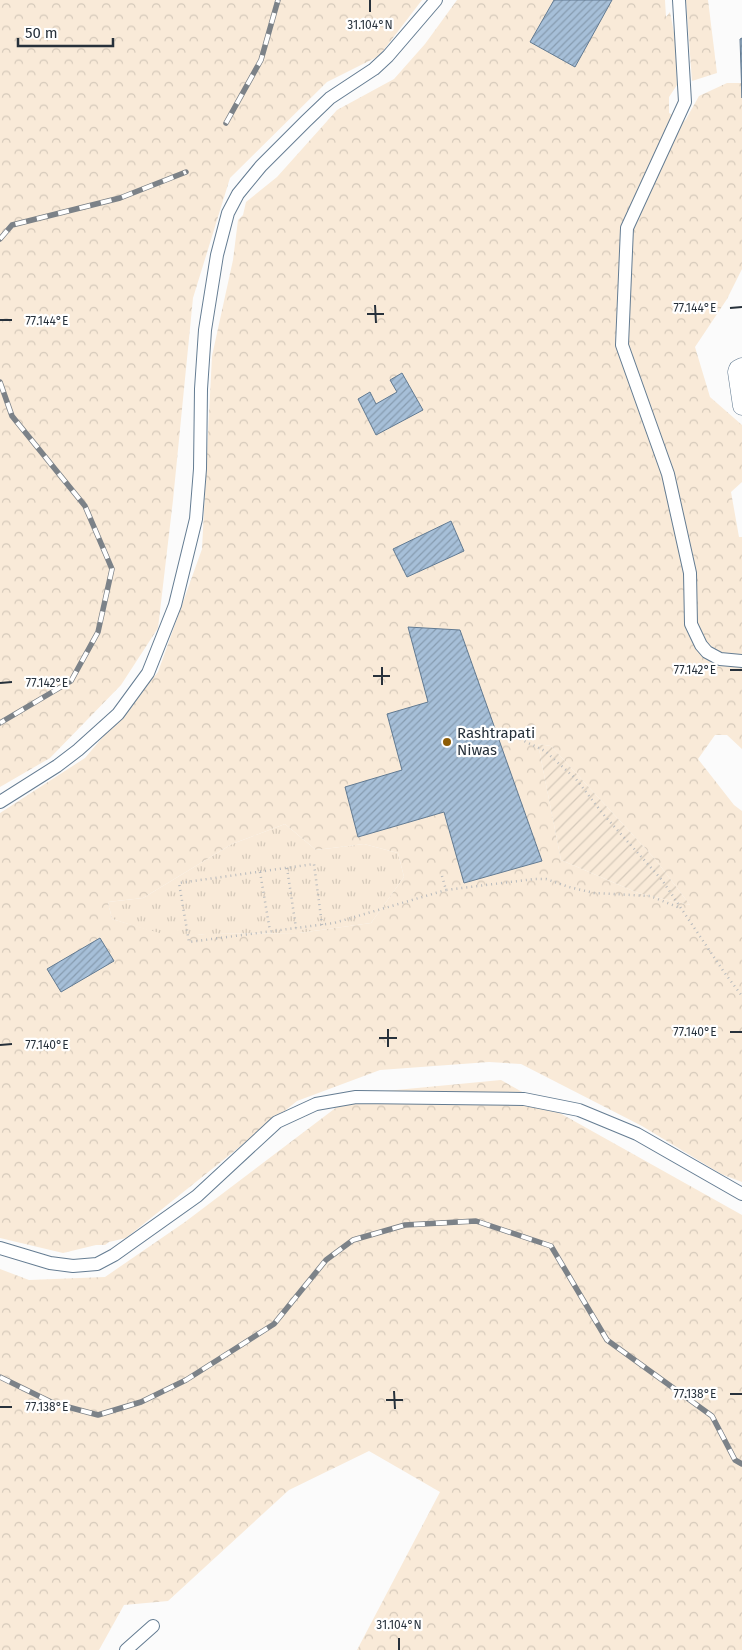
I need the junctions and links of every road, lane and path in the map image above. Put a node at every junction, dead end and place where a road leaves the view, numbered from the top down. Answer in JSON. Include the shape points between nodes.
{"nodes":[{"id":1,"x":436,"y":0,"type":"edge"},
{"id":2,"x":679,"y":0,"type":"edge"},
{"id":3,"x":742,"y":367,"type":"edge"},
{"id":4,"x":742,"y":406,"type":"edge"},
{"id":5,"x":742,"y":661,"type":"edge"},
{"id":6,"x":520,"y":739,"type":"dead end"},
{"id":7,"x":0,"y":802,"type":"edge"},
{"id":8,"x":287,"y":868,"type":"junction"},
{"id":9,"x":260,"y":872,"type":"junction"},
{"id":10,"x":442,"y":876,"type":"dead end"},
{"id":11,"x":446,"y":890,"type":"junction"},
{"id":12,"x":681,"y":909,"type":"junction"},
{"id":13,"x":322,"y":925,"type":"junction"},
{"id":14,"x":296,"y":928,"type":"junction"},
{"id":15,"x":270,"y":932,"type":"junction"},
{"id":16,"x":742,"y":996,"type":"edge"},
{"id":17,"x":742,"y":1194,"type":"edge"},
{"id":18,"x":0,"y":1248,"type":"edge"},
{"id":19,"x":153,"y":1626,"type":"dead end"},
{"id":20,"x":126,"y":1650,"type":"edge"}],
"edges":[{"from":1,"to":7,"type":"street","via":[[374,69],[318,109],[261,166],[235,200],[223,231],[205,330],[196,519],[175,605],[148,673],[118,714],[57,766]]},
{"from":2,"to":5,"type":"street","via":[[685,102],[627,228],[622,345],[668,474],[690,573],[691,624],[707,652],[720,659]]},
{"from":3,"to":4,"type":"highway","via":[[736,372]]},
{"from":6,"to":12,"type":"path","via":[[545,751],[576,779],[662,880]]},
{"from":8,"to":9,"type":"path"},
{"from":8,"to":13,"type":"path","via":[[314,864]]},
{"from":8,"to":14,"type":"path"},
{"from":9,"to":15,"type":"path"},
{"from":9,"to":15,"type":"path","via":[[179,882],[189,942]]},
{"from":10,"to":11,"type":"path"},
{"from":11,"to":12,"type":"path","via":[[546,879],[594,893],[650,896]]},
{"from":11,"to":13,"type":"path"},
{"from":12,"to":16,"type":"path"},
{"from":13,"to":14,"type":"path"},
{"from":14,"to":15,"type":"path"},
{"from":17,"to":18,"type":"street","via":[[637,1134],[579,1110],[524,1099],[356,1097],[316,1104],[277,1122],[198,1196],[97,1264],[50,1263]]},
{"from":19,"to":20,"type":"street"}]}
